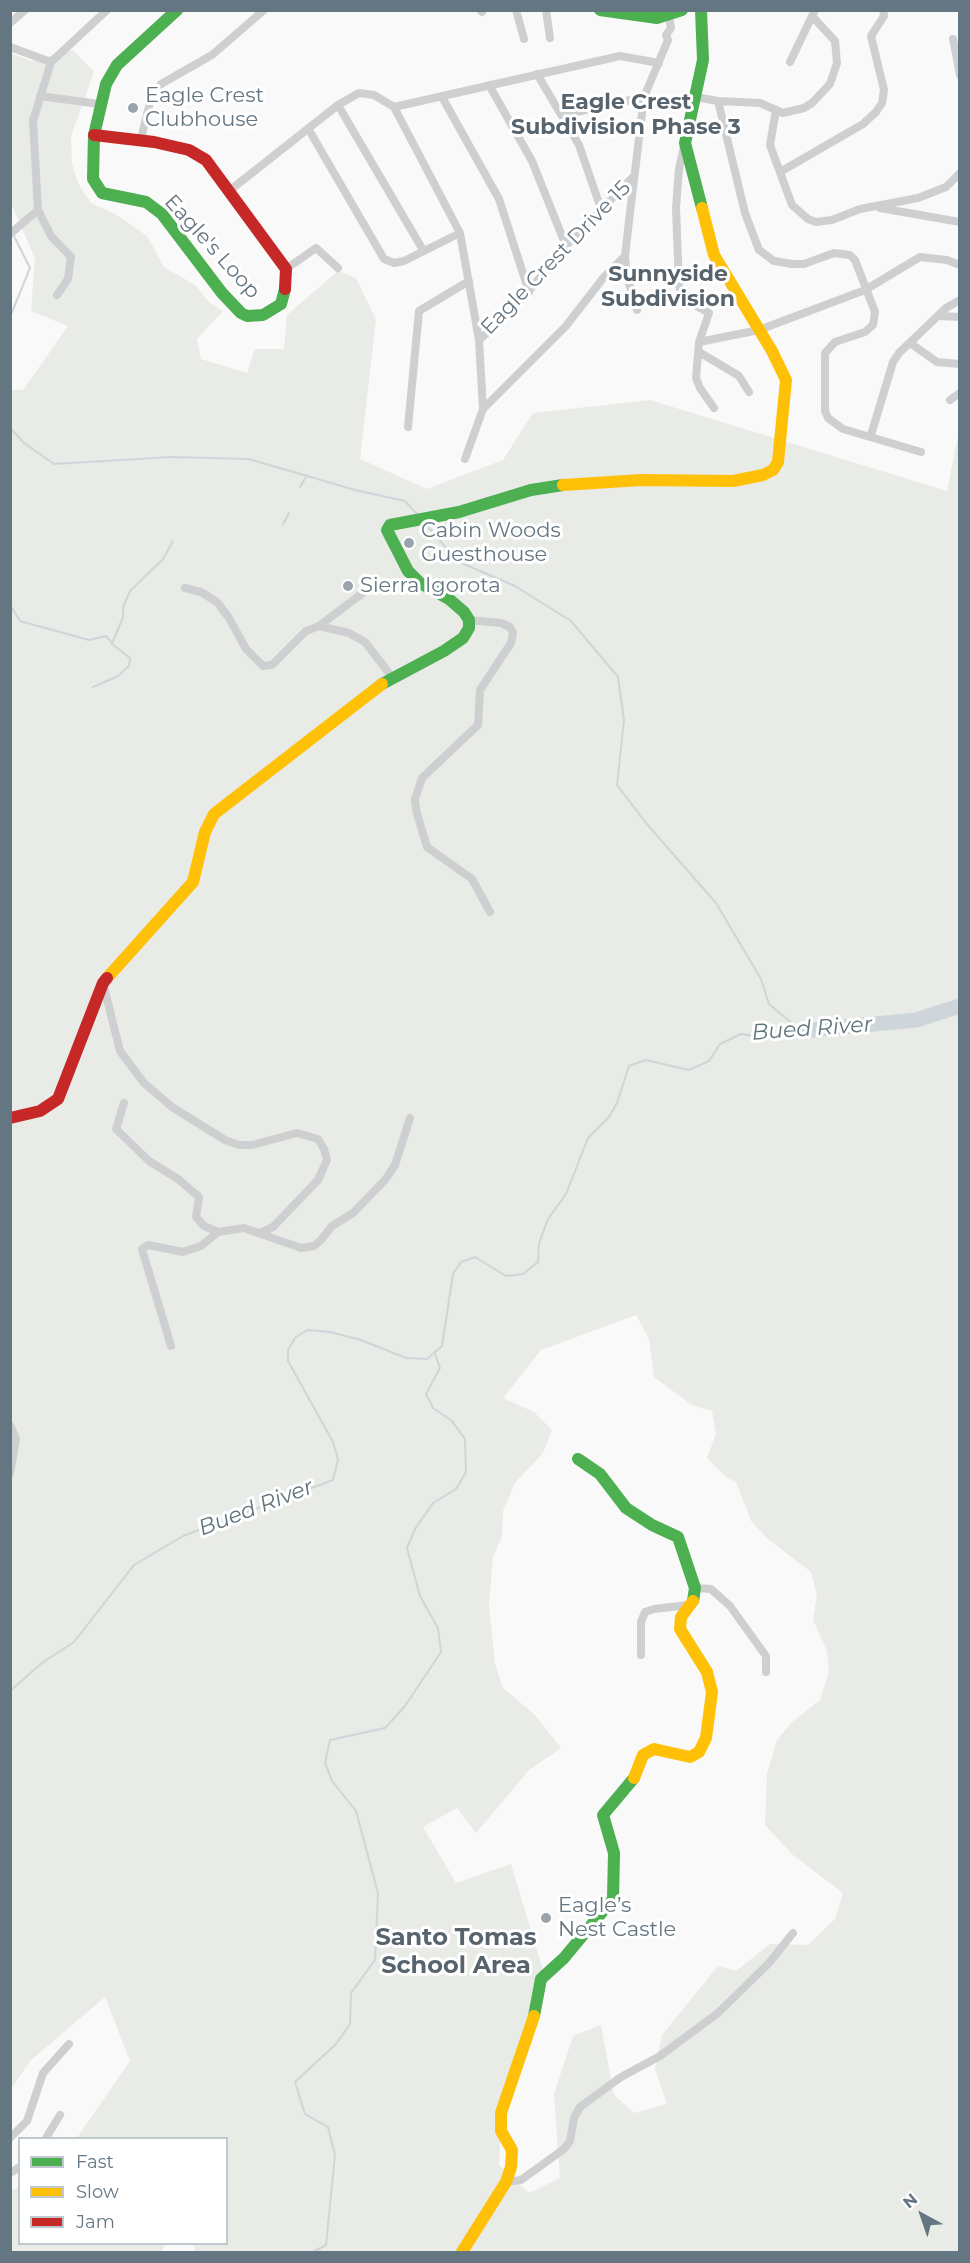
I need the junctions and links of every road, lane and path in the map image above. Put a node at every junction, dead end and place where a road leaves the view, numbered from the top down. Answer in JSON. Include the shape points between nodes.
{"nodes":[{"id":1,"x":25,"y":10,"type":"edge"},
{"id":2,"x":107,"y":10,"type":"edge"},
{"id":3,"x":177,"y":10,"type":"edge"},
{"id":4,"x":264,"y":10,"type":"edge"},
{"id":5,"x":516,"y":10,"type":"edge"},
{"id":6,"x":546,"y":10,"type":"edge"},
{"id":7,"x":600,"y":10,"type":"edge"},
{"id":8,"x":682,"y":10,"type":"edge"},
{"id":9,"x":701,"y":10,"type":"edge"},
{"id":10,"x":883,"y":10,"type":"edge"},
{"id":11,"x":814,"y":13,"type":"edge"},
{"id":12,"x":665,"y":15,"type":"edge"},
{"id":13,"x":10,"y":23,"type":"edge"},
{"id":14,"x":550,"y":38,"type":"dead end"},
{"id":15,"x":524,"y":39,"type":"dead end"},
{"id":16,"x":953,"y":39,"type":"dead end"},
{"id":17,"x":10,"y":47,"type":"edge"},
{"id":18,"x":51,"y":62,"type":"junction"},
{"id":19,"x":790,"y":62,"type":"dead end"},
{"id":20,"x":659,"y":63,"type":"junction"},
{"id":21,"x":537,"y":74,"type":"junction"},
{"id":22,"x":960,"y":75,"type":"edge"},
{"id":23,"x":489,"y":86,"type":"junction"},
{"id":24,"x":40,"y":96,"type":"junction"},
{"id":25,"x":442,"y":97,"type":"junction"},
{"id":26,"x":644,"y":97,"type":"junction"},
{"id":27,"x":695,"y":97,"type":"junction"},
{"id":28,"x":718,"y":101,"type":"junction"},
{"id":29,"x":99,"y":104,"type":"junction"},
{"id":30,"x":338,"y":105,"type":"junction"},
{"id":31,"x":394,"y":107,"type":"junction"},
{"id":32,"x":776,"y":110,"type":"junction"},
{"id":33,"x":563,"y":115,"type":"junction"},
{"id":34,"x":309,"y":130,"type":"junction"},
{"id":35,"x":94,"y":135,"type":"junction"},
{"id":36,"x":141,"y":139,"type":"junction"},
{"id":37,"x":685,"y":143,"type":"junction"},
{"id":38,"x":780,"y":172,"type":"junction"},
{"id":39,"x":960,"y":173,"type":"edge"},
{"id":40,"x":634,"y":176,"type":"junction"},
{"id":41,"x":230,"y":191,"type":"junction"},
{"id":42,"x":875,"y":207,"type":"junction"},
{"id":43,"x":601,"y":209,"type":"junction"},
{"id":44,"x":38,"y":210,"type":"junction"},
{"id":45,"x":960,"y":222,"type":"edge"},
{"id":46,"x":460,"y":232,"type":"junction"},
{"id":47,"x":10,"y":234,"type":"edge"},
{"id":48,"x":566,"y":246,"type":"junction"},
{"id":49,"x":423,"y":250,"type":"junction"},
{"id":50,"x":626,"y":256,"type":"junction"},
{"id":51,"x":960,"y":265,"type":"edge"},
{"id":52,"x":338,"y":268,"type":"dead end"},
{"id":53,"x":285,"y":269,"type":"junction"},
{"id":54,"x":470,"y":281,"type":"junction"},
{"id":55,"x":865,"y":290,"type":"junction"},
{"id":56,"x":529,"y":292,"type":"junction"},
{"id":57,"x":57,"y":295,"type":"dead end"},
{"id":58,"x":960,"y":300,"type":"edge"},
{"id":59,"x":637,"y":310,"type":"dead end"},
{"id":60,"x":938,"y":316,"type":"junction"},
{"id":61,"x":960,"y":317,"type":"edge"},
{"id":62,"x":759,"y":330,"type":"junction"},
{"id":63,"x":479,"y":340,"type":"junction"},
{"id":64,"x":699,"y":342,"type":"junction"},
{"id":65,"x":909,"y":343,"type":"junction"},
{"id":66,"x":699,"y":352,"type":"junction"},
{"id":67,"x":960,"y":364,"type":"edge"},
{"id":68,"x":749,"y":392,"type":"dead end"},
{"id":69,"x":960,"y":393,"type":"edge"},
{"id":70,"x":950,"y":400,"type":"dead end"},
{"id":71,"x":714,"y":408,"type":"dead end"},
{"id":72,"x":483,"y":409,"type":"junction"},
{"id":73,"x":408,"y":427,"type":"dead end"},
{"id":74,"x":871,"y":435,"type":"junction"},
{"id":75,"x":921,"y":452,"type":"dead end"},
{"id":76,"x":465,"y":459,"type":"dead end"},
{"id":77,"x":376,"y":584,"type":"dead end"},
{"id":78,"x":185,"y":588,"type":"dead end"},
{"id":79,"x":469,"y":620,"type":"junction"},
{"id":80,"x":319,"y":626,"type":"junction"},
{"id":81,"x":392,"y":677,"type":"junction"},
{"id":82,"x":490,"y":912,"type":"dead end"},
{"id":83,"x":103,"y":983,"type":"junction"},
{"id":84,"x":124,"y":1103,"type":"dead end"},
{"id":85,"x":10,"y":1118,"type":"edge"},
{"id":86,"x":410,"y":1118,"type":"dead end"},
{"id":87,"x":218,"y":1232,"type":"junction"},
{"id":88,"x":260,"y":1233,"type":"junction"},
{"id":89,"x":171,"y":1346,"type":"dead end"},
{"id":90,"x":10,"y":1425,"type":"edge"},
{"id":91,"x":578,"y":1459,"type":"dead end"},
{"id":92,"x":10,"y":1473,"type":"edge"},
{"id":93,"x":695,"y":1588,"type":"junction"},
{"id":94,"x":688,"y":1605,"type":"junction"},
{"id":95,"x":641,"y":1655,"type":"dead end"},
{"id":96,"x":766,"y":1672,"type":"dead end"},
{"id":97,"x":793,"y":1933,"type":"dead end"},
{"id":98,"x":69,"y":2044,"type":"dead end"},
{"id":99,"x":60,"y":2115,"type":"dead end"},
{"id":100,"x":47,"y":2137,"type":"edge"},
{"id":101,"x":10,"y":2138,"type":"edge"},
{"id":102,"x":506,"y":2182,"type":"junction"},
{"id":103,"x":462,"y":2253,"type":"edge"}],
"edges":[{"from":1,"to":13,"type":"street"},
{"from":2,"to":18,"type":"street"},
{"from":3,"to":29,"type":"main road","via":[[117,65]]},
{"from":4,"to":36,"type":"street","via":[[212,55],[161,84],[151,98]]},
{"from":5,"to":15,"type":"street"},
{"from":6,"to":14,"type":"street"},
{"from":7,"to":12,"type":"main road"},
{"from":8,"to":12,"type":"main road"},
{"from":9,"to":27,"type":"main road","via":[[703,60]]},
{"from":10,"to":38,"type":"street","via":[[884,16],[871,36],[884,90],[882,103],[863,124]]},
{"from":11,"to":19,"type":"street"},
{"from":11,"to":32,"type":"street","via":[[834,41],[835,75],[823,94],[804,108],[783,113]]},
{"from":12,"to":20,"type":"street","via":[[662,32],[668,40]]},
{"from":16,"to":22,"type":"street"},
{"from":17,"to":18,"type":"street"},
{"from":18,"to":24,"type":"street"},
{"from":20,"to":21,"type":"street","via":[[620,56]]},
{"from":20,"to":26,"type":"street"},
{"from":21,"to":23,"type":"street"},
{"from":21,"to":33,"type":"street"},
{"from":23,"to":25,"type":"street"},
{"from":23,"to":48,"type":"street","via":[[532,161]]},
{"from":24,"to":29,"type":"street"},
{"from":24,"to":44,"type":"street","via":[[33,121]]},
{"from":25,"to":31,"type":"street"},
{"from":25,"to":56,"type":"street","via":[[499,199]]},
{"from":26,"to":33,"type":"street"},
{"from":26,"to":40,"type":"street"},
{"from":27,"to":28,"type":"street"},
{"from":27,"to":37,"type":"main road"},
{"from":28,"to":32,"type":"street","via":[[746,100]]},
{"from":28,"to":55,"type":"street","via":[[759,250],[774,261],[792,264],[804,264],[834,253],[850,255]]},
{"from":29,"to":35,"type":"main road"},
{"from":30,"to":31,"type":"street","via":[[359,93],[374,95]]},
{"from":30,"to":34,"type":"street"},
{"from":30,"to":49,"type":"street"},
{"from":31,"to":46,"type":"street"},
{"from":32,"to":38,"type":"street","via":[[770,145]]},
{"from":33,"to":43,"type":"street","via":[[586,162]]},
{"from":34,"to":41,"type":"street"},
{"from":34,"to":49,"type":"street","via":[[384,259],[404,261]]},
{"from":35,"to":36,"type":"main road","name":"Eagle's Loop"},
{"from":35,"to":53,"type":"main road","name":"Eagle's Loop","via":[[92,176],[97,188],[117,198],[146,202],[162,214],[241,313],[263,315],[281,304],[287,280]]},
{"from":36,"to":41,"type":"main road","name":"Eagle's Loop","via":[[198,154]]},
{"from":37,"to":62,"type":"main road","via":[[714,255]]},
{"from":37,"to":64,"type":"street","via":[[676,208],[679,286],[684,299],[709,313]]},
{"from":38,"to":42,"type":"street","via":[[792,205],[816,222]]},
{"from":39,"to":42,"type":"street","via":[[935,192]]},
{"from":40,"to":43,"type":"street","name":"Eagle Crest Drive 15"},
{"from":40,"to":50,"type":"street"},
{"from":41,"to":53,"type":"main road","name":"Eagle's Loop"},
{"from":42,"to":45,"type":"street"},
{"from":43,"to":48,"type":"street","name":"Eagle Crest Drive 15"},
{"from":44,"to":47,"type":"street"},
{"from":44,"to":57,"type":"street","via":[[51,236],[71,257],[68,279]]},
{"from":46,"to":49,"type":"street"},
{"from":46,"to":54,"type":"street"},
{"from":48,"to":56,"type":"street","name":"Eagle Crest Drive 15"},
{"from":50,"to":59,"type":"street","via":[[627,277]]},
{"from":50,"to":72,"type":"street","via":[[604,277],[566,326]]},
{"from":51,"to":55,"type":"street","via":[[920,257]]},
{"from":52,"to":53,"type":"street","via":[[316,248]]},
{"from":54,"to":63,"type":"street"},
{"from":54,"to":73,"type":"street","via":[[419,311]]},
{"from":55,"to":62,"type":"street"},
{"from":55,"to":74,"type":"street","via":[[875,318],[873,325],[829,346],[825,353],[825,411],[831,422],[843,429]]},
{"from":56,"to":63,"type":"street","name":"Eagle Crest Drive 15"},
{"from":58,"to":60,"type":"street"},
{"from":60,"to":61,"type":"street"},
{"from":60,"to":65,"type":"street"},
{"from":62,"to":64,"type":"street"},
{"from":62,"to":79,"type":"main road","via":[[786,380],[778,462],[773,470],[733,482],[641,480],[531,490],[459,512],[388,527],[395,550],[420,583],[449,599]]},
{"from":63,"to":72,"type":"street"},
{"from":64,"to":66,"type":"street"},
{"from":65,"to":67,"type":"street","via":[[937,362]]},
{"from":65,"to":74,"type":"street","via":[[893,362]]},
{"from":66,"to":68,"type":"street","via":[[739,376]]},
{"from":66,"to":71,"type":"street","via":[[696,378]]},
{"from":69,"to":70,"type":"street"},
{"from":72,"to":76,"type":"street"},
{"from":74,"to":75,"type":"street"},
{"from":77,"to":80,"type":"street"},
{"from":78,"to":80,"type":"street","via":[[217,602],[246,649],[263,666],[272,665],[306,631]]},
{"from":79,"to":81,"type":"main road","via":[[463,638]]},
{"from":79,"to":82,"type":"street","via":[[510,627],[511,643],[480,690],[478,725],[423,778],[415,799],[427,848],[472,879]]},
{"from":80,"to":81,"type":"street","via":[[349,633],[365,642]]},
{"from":81,"to":83,"type":"main road","via":[[214,814],[205,832],[194,882]]},
{"from":83,"to":85,"type":"main road","via":[[58,1099],[40,1112]]},
{"from":83,"to":88,"type":"street","via":[[120,1052],[144,1083],[172,1107],[238,1145],[297,1133],[318,1139],[327,1160],[318,1180],[273,1227]]},
{"from":84,"to":87,"type":"street","via":[[116,1129],[149,1161],[199,1197],[196,1217]]},
{"from":86,"to":88,"type":"street","via":[[395,1165],[385,1180],[314,1246],[294,1247]]},
{"from":87,"to":88,"type":"street","via":[[237,1228]]},
{"from":87,"to":89,"type":"street","via":[[201,1246],[183,1252],[148,1245],[142,1249]]},
{"from":90,"to":92,"type":"street","via":[[16,1439]]},
{"from":91,"to":93,"type":"main road","via":[[600,1474],[626,1508],[678,1537]]},
{"from":93,"to":94,"type":"main road","via":[[694,1599]]},
{"from":93,"to":96,"type":"street","via":[[711,1589],[730,1606],[766,1656]]},
{"from":94,"to":95,"type":"street","via":[[645,1612],[641,1622]]},
{"from":94,"to":102,"type":"main road","via":[[680,1629],[707,1672],[712,1692],[706,1738],[699,1752],[690,1757],[654,1749],[643,1755],[632,1783],[603,1815],[615,1853],[613,1899],[564,1958],[541,1979],[533,2023],[501,2113],[501,2131],[512,2151]]},
{"from":97,"to":102,"type":"street","via":[[718,2013],[580,2107],[564,2149],[521,2180]]},
{"from":98,"to":101,"type":"street","via":[[43,2073],[27,2121]]},
{"from":99,"to":100,"type":"street"},
{"from":102,"to":103,"type":"main road"}]}
